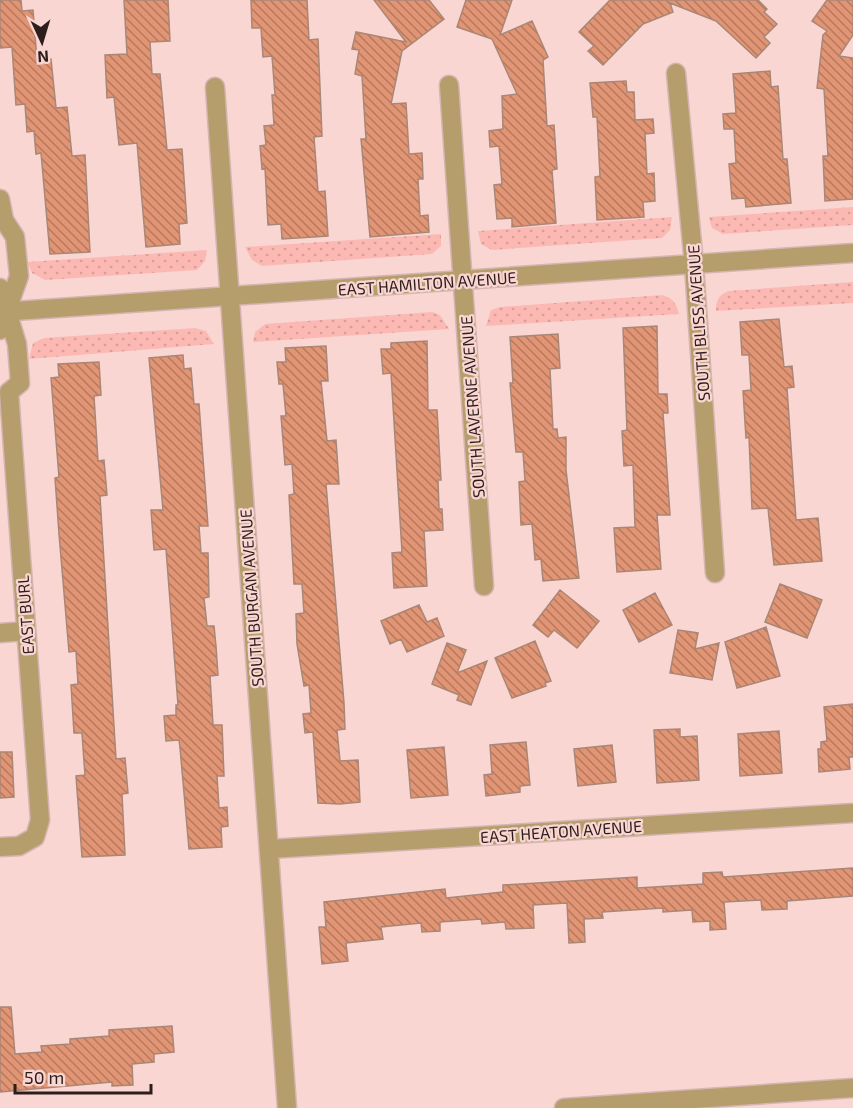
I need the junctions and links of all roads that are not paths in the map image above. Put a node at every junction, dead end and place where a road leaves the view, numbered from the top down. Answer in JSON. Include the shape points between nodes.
{"nodes":[{"id":1,"x":676,"y":73,"type":"dead end"},
{"id":2,"x":449,"y":85,"type":"dead end"},
{"id":3,"x":215,"y":87,"type":"dead end"},
{"id":4,"x":0,"y":199,"type":"edge"},
{"id":5,"x":2,"y":224,"type":"edge"},
{"id":6,"x":853,"y":253,"type":"edge"},
{"id":7,"x":694,"y":265,"type":"junction"},
{"id":8,"x":464,"y":280,"type":"junction"},
{"id":9,"x":0,"y":288,"type":"edge"},
{"id":10,"x":230,"y":297,"type":"junction"},
{"id":11,"x":4,"y":312,"type":"edge"},
{"id":12,"x":0,"y":330,"type":"edge"},
{"id":13,"x":4,"y":390,"type":"edge"},
{"id":14,"x":715,"y":573,"type":"dead end"},
{"id":15,"x":484,"y":586,"type":"dead end"},
{"id":16,"x":26,"y":631,"type":"junction"},
{"id":17,"x":0,"y":633,"type":"edge"},
{"id":18,"x":853,"y":813,"type":"edge"},
{"id":19,"x":0,"y":848,"type":"edge"},
{"id":20,"x":270,"y":849,"type":"junction"},
{"id":21,"x":853,"y":1088,"type":"edge"},
{"id":22,"x":286,"y":1108,"type":"edge"},
{"id":23,"x":564,"y":1108,"type":"edge"}],
"edges":[{"from":1,"to":7,"type":"street","name":"SOUTH BLISS AVENUE"},
{"from":2,"to":8,"type":"street","name":"SOUTH LAVERNE AVENUE"},
{"from":3,"to":10,"type":"street","name":"SOUTH BURGAN AVENUE"},
{"from":4,"to":5,"type":"street"},
{"from":5,"to":11,"type":"street","via":[[15,237],[18,276]]},
{"from":6,"to":7,"type":"street","name":"EAST HAMILTON AVENUE"},
{"from":7,"to":8,"type":"street","name":"EAST HAMILTON AVENUE"},
{"from":7,"to":14,"type":"street","name":"SOUTH BLISS AVENUE"},
{"from":8,"to":10,"type":"street","name":"EAST HAMILTON AVENUE"},
{"from":8,"to":15,"type":"street","name":"SOUTH LAVERNE AVENUE"},
{"from":9,"to":11,"type":"street","name":"EAST BURL"},
{"from":10,"to":11,"type":"street","name":"EAST HAMILTON AVENUE"},
{"from":10,"to":20,"type":"street","name":"SOUTH BURGAN AVENUE"},
{"from":11,"to":12,"type":"street"},
{"from":11,"to":13,"type":"street","name":"EAST BURL","via":[[17,344],[20,383]]},
{"from":13,"to":16,"type":"street","name":"EAST BURL"},
{"from":16,"to":17,"type":"street"},
{"from":16,"to":19,"type":"street","name":"EAST BURL","via":[[40,820],[35,837],[19,846]]},
{"from":18,"to":20,"type":"street","name":"EAST HEATON AVENUE"},
{"from":20,"to":22,"type":"street","name":"SOUTH BURGAN AVENUE"},
{"from":21,"to":23,"type":"street"}]}
